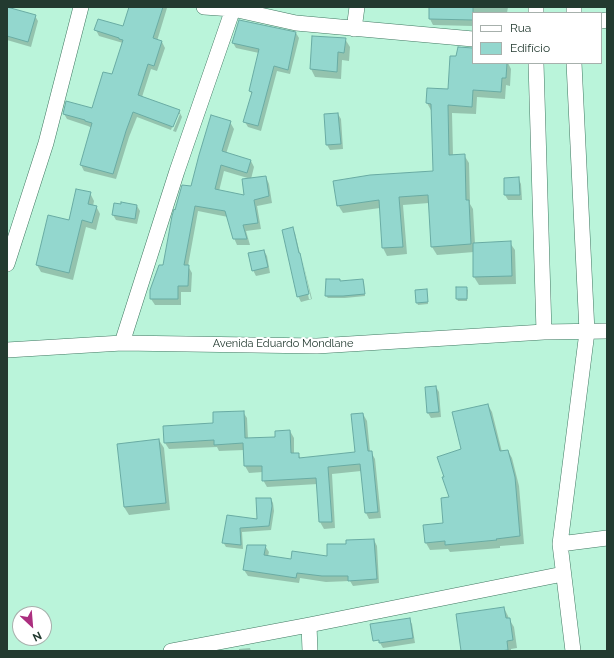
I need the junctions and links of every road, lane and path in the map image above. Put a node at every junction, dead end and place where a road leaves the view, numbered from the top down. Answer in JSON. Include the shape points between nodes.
{"nodes":[{"id":1,"x":81,"y":7,"type":"edge"},
{"id":2,"x":204,"y":7,"type":"edge"},
{"id":3,"x":357,"y":7,"type":"edge"},
{"id":4,"x":232,"y":10,"type":"junction"},
{"id":5,"x":354,"y":29,"type":"junction"},
{"id":6,"x":472,"y":39,"type":"edge"},
{"id":7,"x":536,"y":64,"type":"edge"},
{"id":8,"x":574,"y":64,"type":"edge"},
{"id":9,"x":7,"y":264,"type":"edge"},
{"id":10,"x":607,"y":331,"type":"edge"},
{"id":11,"x":544,"y":332,"type":"junction"},
{"id":12,"x":587,"y":332,"type":"junction"},
{"id":13,"x":122,"y":343,"type":"junction"},
{"id":14,"x":7,"y":350,"type":"edge"},
{"id":15,"x":607,"y":538,"type":"edge"},
{"id":16,"x":560,"y":544,"type":"junction"},
{"id":17,"x":563,"y":574,"type":"junction"},
{"id":18,"x":309,"y":625,"type":"junction"},
{"id":19,"x":171,"y":651,"type":"edge"},
{"id":20,"x":310,"y":651,"type":"edge"},
{"id":21,"x":573,"y":651,"type":"edge"}],
"edges":[{"from":1,"to":9,"type":"street","via":[[46,143]]},
{"from":2,"to":4,"type":"street"},
{"from":3,"to":5,"type":"street"},
{"from":4,"to":5,"type":"street","via":[[296,24]]},
{"from":4,"to":13,"type":"street"},
{"from":5,"to":6,"type":"street"},
{"from":7,"to":11,"type":"street"},
{"from":8,"to":12,"type":"street"},
{"from":10,"to":12,"type":"street","name":"Avenida Eduardo Mondlane"},
{"from":11,"to":12,"type":"street","name":"Avenida Eduardo Mondlane"},
{"from":11,"to":13,"type":"street","name":"Avenida Eduardo Mondlane","via":[[317,346]]},
{"from":12,"to":16,"type":"street"},
{"from":13,"to":14,"type":"street","name":"Avenida Eduardo Mondlane"},
{"from":15,"to":16,"type":"street"},
{"from":16,"to":17,"type":"street"},
{"from":17,"to":18,"type":"street"},
{"from":17,"to":21,"type":"street"},
{"from":18,"to":19,"type":"street"},
{"from":18,"to":20,"type":"street"}]}
